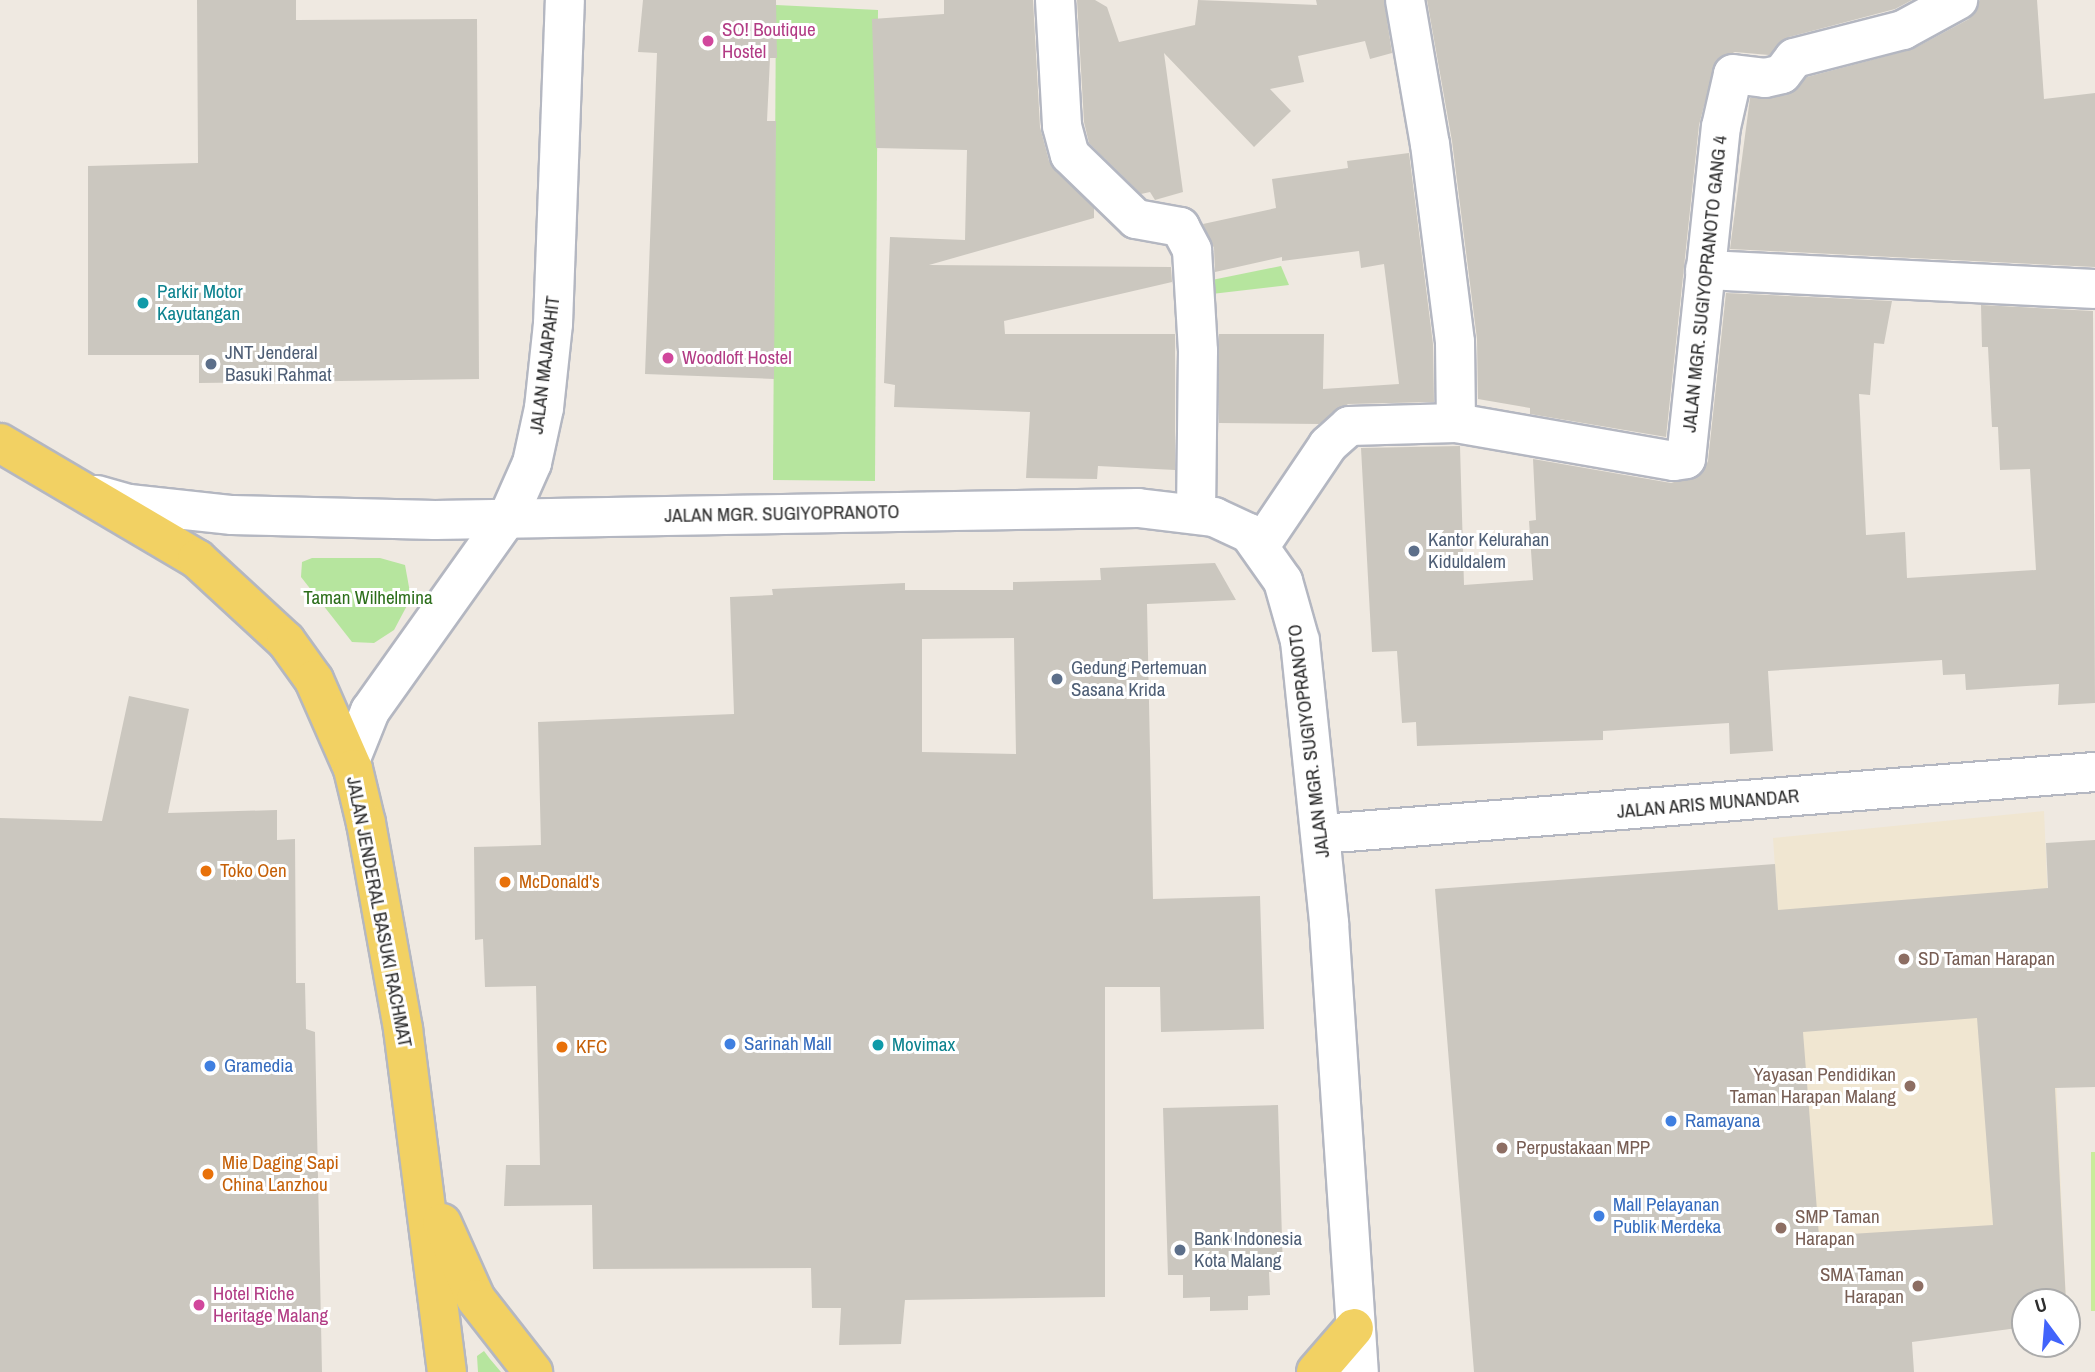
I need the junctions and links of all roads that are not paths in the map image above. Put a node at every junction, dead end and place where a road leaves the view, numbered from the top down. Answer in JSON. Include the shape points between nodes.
{"nodes":[{"id":1,"x":565,"y":0,"type":"edge"},
{"id":2,"x":1055,"y":0,"type":"edge"},
{"id":3,"x":1405,"y":0,"type":"edge"},
{"id":4,"x":1958,"y":0,"type":"edge"},
{"id":5,"x":1705,"y":270,"type":"junction"},
{"id":6,"x":2095,"y":289,"type":"edge"},
{"id":7,"x":1456,"y":423,"type":"junction"},
{"id":8,"x":0,"y":443,"type":"edge"},
{"id":9,"x":78,"y":489,"type":"junction"},
{"id":10,"x":1196,"y":514,"type":"junction"},
{"id":11,"x":508,"y":517,"type":"junction"},
{"id":12,"x":1261,"y":546,"type":"junction"},
{"id":13,"x":349,"y":761,"type":"junction"},
{"id":14,"x":2095,"y":772,"type":"edge"},
{"id":15,"x":1322,"y":834,"type":"junction"},
{"id":16,"x":420,"y":1157,"type":"junction"},
{"id":17,"x":1354,"y":1328,"type":"junction"},
{"id":18,"x":447,"y":1372,"type":"edge"},
{"id":19,"x":533,"y":1372,"type":"edge"},
{"id":20,"x":1316,"y":1372,"type":"edge"},
{"id":21,"x":1359,"y":1372,"type":"edge"}],
"edges":[{"from":1,"to":11,"type":"street","name":"JALAN MAJAPAHIT","via":[[553,324],[544,408],[532,463]]},
{"from":2,"to":10,"type":"street","via":[[1062,126],[1070,155],[1136,219],[1180,227],[1192,250],[1198,351]]},
{"from":3,"to":7,"type":"street","via":[[1430,144],[1455,342]]},
{"from":4,"to":5,"type":"street","name":"JALAN MGR. SUGIYOPRANOTO GANG 4","via":[[1903,30],[1794,58],[1782,74],[1765,78],[1733,74],[1721,127]]},
{"from":5,"to":6,"type":"street"},
{"from":5,"to":7,"type":"street","name":"JALAN MGR. SUGIYOPRANOTO GANG 4","via":[[1686,459],[1674,461]]},
{"from":7,"to":12,"type":"street","name":"JALAN MGR. SUGIYOPRANOTO GANG 4","via":[[1349,426],[1328,446]]},
{"from":8,"to":9,"type":"main road","name":"JALAN JENDERAL BASUKI RACHMAT"},
{"from":9,"to":11,"type":"street","name":"JALAN JENDERAL BASUKI RACHMAT","via":[[129,504],[232,514]]},
{"from":9,"to":13,"type":"main road","name":"JALAN JENDERAL BASUKI RACHMAT","via":[[197,559],[286,641],[314,680]]},
{"from":10,"to":11,"type":"street","name":"JALAN MGR. SUGIYOPRANOTO","via":[[1138,508]]},
{"from":10,"to":12,"type":"street","name":"JALAN MGR. SUGIYOPRANOTO","via":[[1249,533]]},
{"from":11,"to":13,"type":"street","name":"JALAN MAJAPAHIT","via":[[370,711]]},
{"from":12,"to":15,"type":"street","name":"JALAN MGR. SUGIYOPRANOTO","via":[[1283,581],[1300,641]]},
{"from":13,"to":16,"type":"main road","name":"JALAN JENDERAL BASUKI RACHMAT","via":[[366,823],[403,1029]]},
{"from":14,"to":15,"type":"street","name":"JALAN ARIS MUNANDAR"},
{"from":15,"to":17,"type":"street","name":"JALAN MGR. SUGIYOPRANOTO"},
{"from":16,"to":18,"type":"main road","name":"JALAN JENDERAL BASUKI RACHMAT"},
{"from":16,"to":19,"type":"main road","via":[[457,1264],[476,1298]]},
{"from":17,"to":20,"type":"main road"},
{"from":17,"to":21,"type":"street","name":"JALAN MGR. SUGIYOPRANOTO"}]}
